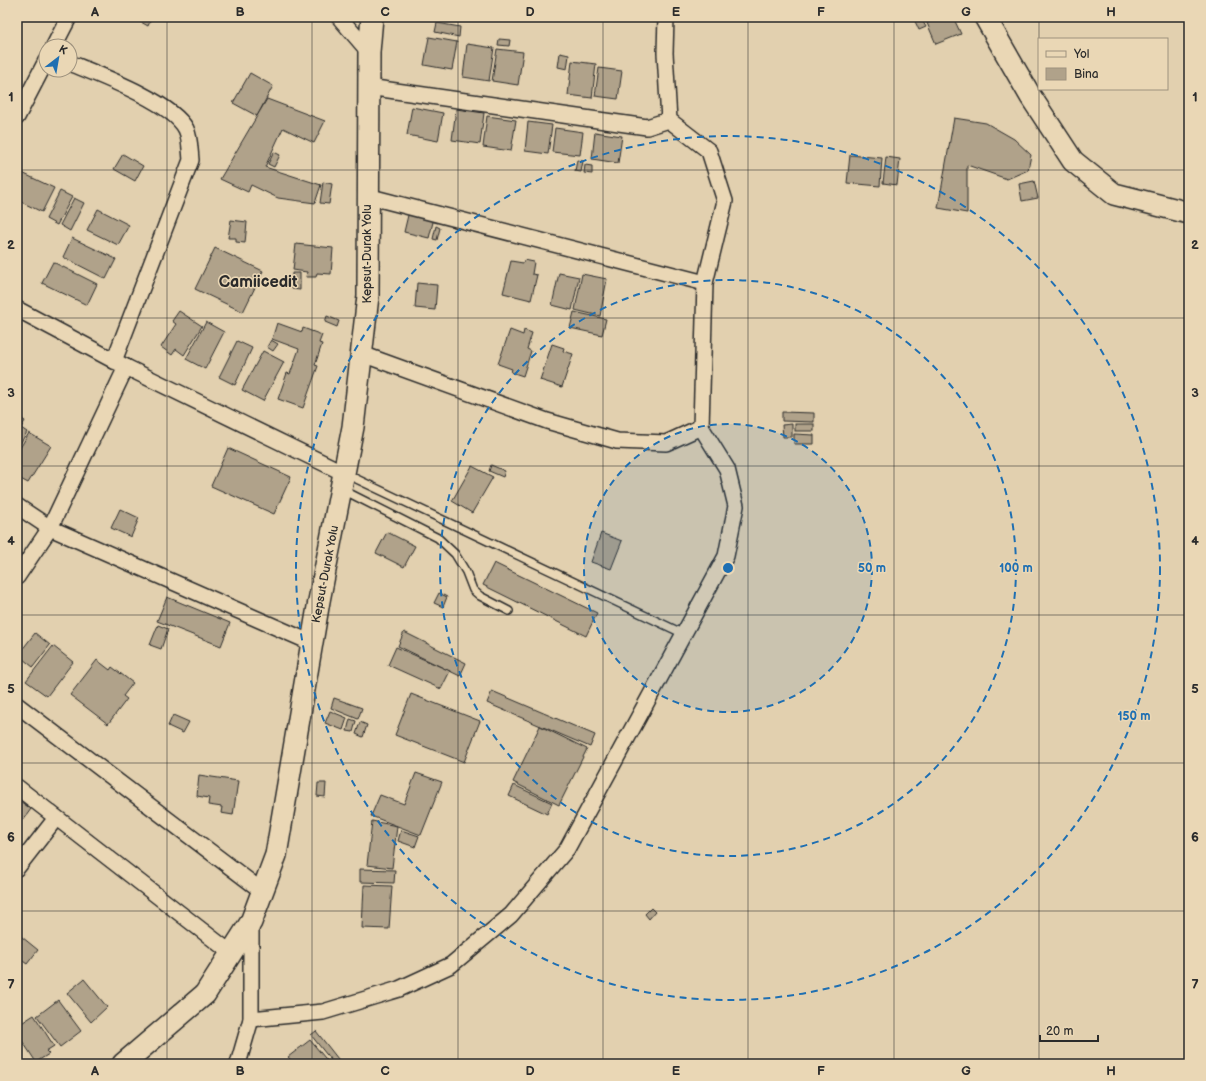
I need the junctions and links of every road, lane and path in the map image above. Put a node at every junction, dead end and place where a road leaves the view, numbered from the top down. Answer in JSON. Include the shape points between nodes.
{"nodes":[{"id":1,"x":69,"y":17,"type":"edge"},
{"id":2,"x":340,"y":17,"type":"edge"},
{"id":3,"x":372,"y":17,"type":"edge"},
{"id":4,"x":378,"y":17,"type":"edge"},
{"id":5,"x":666,"y":17,"type":"edge"},
{"id":6,"x":985,"y":17,"type":"edge"},
{"id":7,"x":58,"y":38,"type":"edge"},
{"id":8,"x":368,"y":52,"type":"junction"},
{"id":9,"x":78,"y":66,"type":"edge"},
{"id":10,"x":38,"y":76,"type":"edge"},
{"id":11,"x":368,"y":87,"type":"junction"},
{"id":12,"x":17,"y":117,"type":"edge"},
{"id":13,"x":669,"y":120,"type":"junction"},
{"id":14,"x":367,"y":196,"type":"junction"},
{"id":15,"x":1189,"y":213,"type":"edge"},
{"id":16,"x":705,"y":283,"type":"junction"},
{"id":17,"x":17,"y":309,"type":"edge"},
{"id":18,"x":362,"y":354,"type":"junction"},
{"id":19,"x":120,"y":364,"type":"junction"},
{"id":20,"x":701,"y":427,"type":"junction"},
{"id":21,"x":343,"y":481,"type":"junction"},
{"id":22,"x":17,"y":506,"type":"edge"},
{"id":23,"x":50,"y":528,"type":"junction"},
{"id":24,"x":17,"y":577,"type":"edge"},
{"id":25,"x":508,"y":611,"type":"dead end"},
{"id":26,"x":684,"y":634,"type":"junction"},
{"id":27,"x":312,"y":643,"type":"junction"},
{"id":28,"x":17,"y":705,"type":"edge"},
{"id":29,"x":17,"y":787,"type":"edge"},
{"id":30,"x":56,"y":818,"type":"junction"},
{"id":31,"x":17,"y":868,"type":"edge"},
{"id":32,"x":262,"y":891,"type":"junction"},
{"id":33,"x":251,"y":922,"type":"junction"},
{"id":34,"x":231,"y":953,"type":"junction"},
{"id":35,"x":251,"y":1018,"type":"junction"},
{"id":36,"x":142,"y":1050,"type":"junction"},
{"id":37,"x":120,"y":1064,"type":"edge"},
{"id":38,"x":123,"y":1064,"type":"edge"},
{"id":39,"x":238,"y":1064,"type":"edge"}],
"edges":[{"from":1,"to":7,"type":"street"},
{"from":2,"to":8,"type":"street"},
{"from":3,"to":8,"type":"main road","name":"Kepsut-Durak Yolu"},
{"from":4,"to":8,"type":"main road","name":"Kepsut-Durak Yolu"},
{"from":5,"to":13,"type":"street","via":[[665,53]]},
{"from":6,"to":15,"type":"main road","via":[[1031,97],[1073,161],[1114,194]]},
{"from":8,"to":11,"type":"main road","name":"Kepsut-Durak Yolu"},
{"from":9,"to":19,"type":"street","via":[[134,90],[170,112],[186,129],[191,160]]},
{"from":10,"to":12,"type":"street"},
{"from":11,"to":13,"type":"street","via":[[647,127]]},
{"from":11,"to":14,"type":"main road","name":"Kepsut-Durak Yolu"},
{"from":13,"to":16,"type":"street","via":[[709,151],[725,201]]},
{"from":14,"to":16,"type":"street"},
{"from":14,"to":18,"type":"main road","name":"Kepsut-Durak Yolu","via":[[368,296]]},
{"from":16,"to":20,"type":"street"},
{"from":17,"to":19,"type":"street"},
{"from":18,"to":20,"type":"street","via":[[547,421],[617,441],[666,443]]},
{"from":18,"to":21,"type":"main road","name":"Kepsut-Durak Yolu"},
{"from":19,"to":21,"type":"street"},
{"from":19,"to":23,"type":"street"},
{"from":20,"to":26,"type":"street","via":[[727,469],[736,506],[726,556]]},
{"from":21,"to":25,"type":"lane","via":[[438,538],[455,554],[473,590]]},
{"from":21,"to":26,"type":"lane"},
{"from":21,"to":27,"type":"main road","name":"Kepsut-Durak Yolu"},
{"from":22,"to":23,"type":"street"},
{"from":23,"to":24,"type":"street"},
{"from":23,"to":27,"type":"street"},
{"from":26,"to":35,"type":"street","via":[[567,849],[512,915],[451,965],[400,989],[323,1012]]},
{"from":27,"to":32,"type":"main road","name":"Kepsut-Durak Yolu","via":[[276,855]]},
{"from":28,"to":32,"type":"street"},
{"from":29,"to":30,"type":"street"},
{"from":30,"to":31,"type":"street"},
{"from":30,"to":34,"type":"street"},
{"from":32,"to":33,"type":"main road","name":"Kepsut-Durak Yolu"},
{"from":33,"to":34,"type":"main road","name":"Kepsut-Durak Yolu"},
{"from":33,"to":35,"type":"street"},
{"from":34,"to":36,"type":"main road","name":"Kepsut-Durak Yolu","via":[[204,994]]},
{"from":35,"to":39,"type":"street"},
{"from":36,"to":37,"type":"main road","name":"Kepsut-Durak Yolu"},
{"from":36,"to":38,"type":"main road","name":"Kepsut-Durak Yolu"}]}
